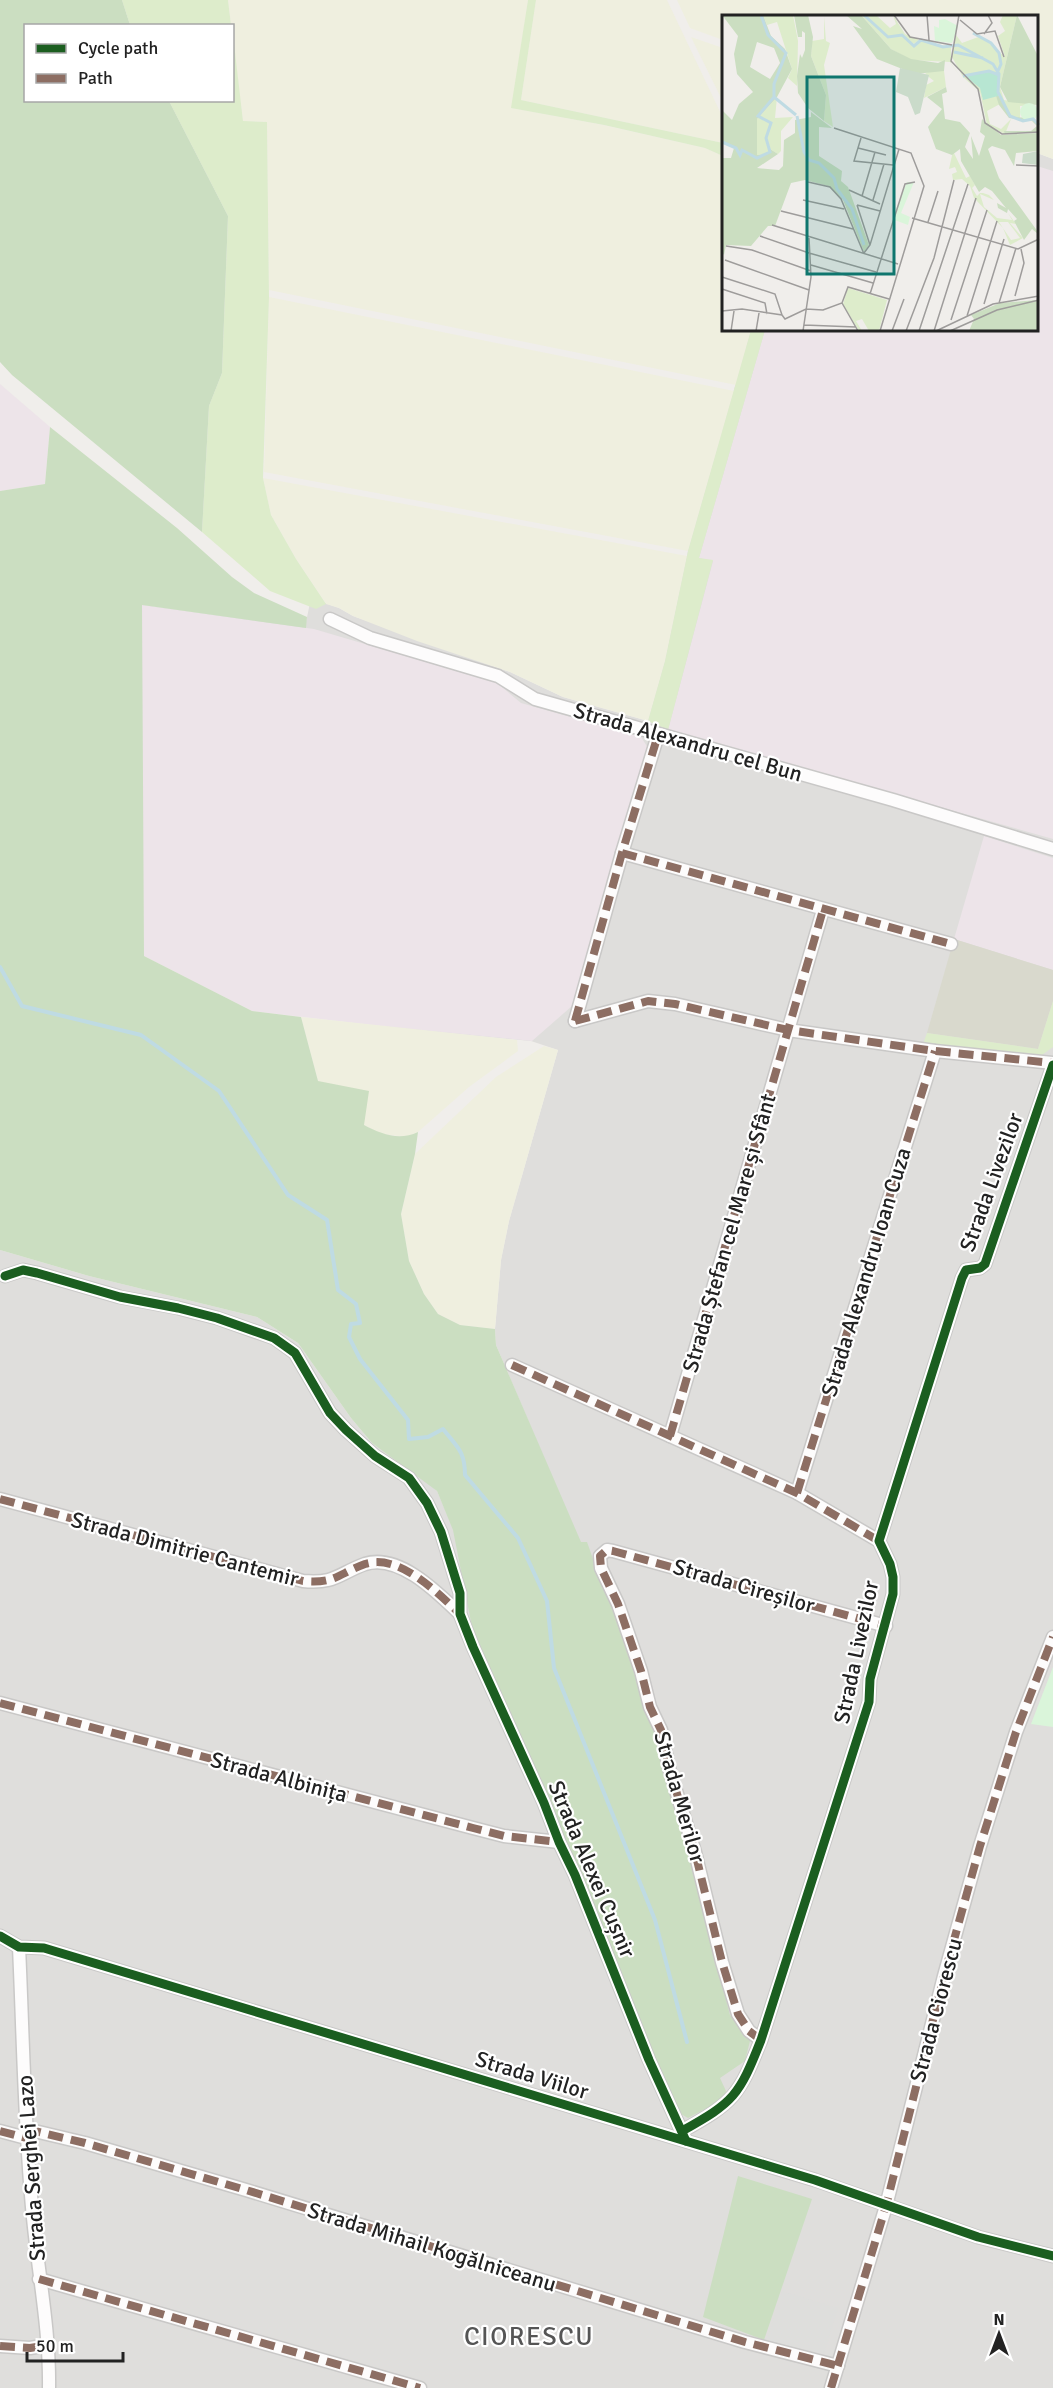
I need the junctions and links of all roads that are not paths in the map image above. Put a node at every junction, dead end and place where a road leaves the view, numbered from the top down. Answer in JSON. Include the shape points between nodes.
{"nodes":[{"id":1,"x":330,"y":619,"type":"dead end"},
{"id":2,"x":658,"y":735,"type":"junction"},
{"id":3,"x":1053,"y":849,"type":"edge"},
{"id":4,"x":622,"y":853,"type":"junction"},
{"id":5,"x":823,"y":910,"type":"junction"},
{"id":6,"x":951,"y":944,"type":"dead end"},
{"id":7,"x":788,"y":1030,"type":"junction"},
{"id":8,"x":935,"y":1052,"type":"junction"},
{"id":9,"x":1053,"y":1064,"type":"edge"},
{"id":10,"x":5,"y":1276,"type":"dead end"},
{"id":11,"x":512,"y":1365,"type":"dead end"},
{"id":12,"x":670,"y":1436,"type":"junction"},
{"id":13,"x":796,"y":1493,"type":"junction"},
{"id":14,"x":0,"y":1499,"type":"edge"},
{"id":15,"x":879,"y":1540,"type":"junction"},
{"id":16,"x":602,"y":1552,"type":"joint"},
{"id":17,"x":460,"y":1614,"type":"junction"},
{"id":18,"x":886,"y":1626,"type":"junction"},
{"id":19,"x":1053,"y":1637,"type":"edge"},
{"id":20,"x":0,"y":1703,"type":"edge"},
{"id":21,"x":559,"y":1842,"type":"junction"},
{"id":22,"x":0,"y":1936,"type":"edge"},
{"id":23,"x":19,"y":1947,"type":"junction"},
{"id":24,"x":761,"y":2040,"type":"junction"},
{"id":25,"x":0,"y":2131,"type":"edge"},
{"id":26,"x":26,"y":2133,"type":"junction"},
{"id":27,"x":684,"y":2136,"type":"junction"},
{"id":28,"x":886,"y":2206,"type":"junction"},
{"id":29,"x":1053,"y":2256,"type":"edge"},
{"id":30,"x":39,"y":2279,"type":"junction"},
{"id":31,"x":0,"y":2346,"type":"edge"},
{"id":32,"x":48,"y":2346,"type":"junction"},
{"id":33,"x":838,"y":2366,"type":"junction"},
{"id":34,"x":49,"y":2388,"type":"edge"},
{"id":35,"x":420,"y":2388,"type":"edge"},
{"id":36,"x":831,"y":2388,"type":"edge"}],
"edges":[{"from":1,"to":2,"type":"street","name":"Strada Alexandru cel Bun","via":[[370,638],[498,676],[535,699]]},
{"from":2,"to":3,"type":"street","name":"Strada Alexandru cel Bun"},
{"from":2,"to":4,"type":"street"},
{"from":4,"to":5,"type":"street"},
{"from":4,"to":7,"type":"street","via":[[574,1021],[648,1001]]},
{"from":5,"to":6,"type":"street"},
{"from":5,"to":7,"type":"street","name":"Strada Ștefan cel Mare și Sfânt"},
{"from":7,"to":8,"type":"street"},
{"from":7,"to":12,"type":"street","name":"Strada Ștefan cel Mare și Sfânt"},
{"from":8,"to":9,"type":"street"},
{"from":8,"to":13,"type":"street","name":"Strada Alexandru Ioan Cuza"},
{"from":9,"to":15,"type":"street","name":"Strada Livezilor","via":[[985,1264],[966,1270],[962,1278]]},
{"from":10,"to":17,"type":"street","via":[[23,1270],[217,1318],[274,1338],[295,1353],[330,1413],[375,1456],[409,1478],[427,1503],[452,1560],[460,1593]]},
{"from":11,"to":12,"type":"street"},
{"from":12,"to":13,"type":"street"},
{"from":13,"to":15,"type":"street"},
{"from":14,"to":17,"type":"street","name":"Strada Dimitrie Cantemir","via":[[303,1581],[330,1580],[368,1563],[394,1565],[431,1586]]},
{"from":15,"to":18,"type":"street","name":"Strada Livezilor","via":[[893,1577]]},
{"from":16,"to":18,"type":"street","name":"Strada Cireșilor","via":[[660,1562]]},
{"from":16,"to":24,"type":"street","name":"Strada Merilor","via":[[601,1568],[632,1643],[650,1707],[661,1730],[738,2014],[749,2031]]},
{"from":17,"to":21,"type":"street","name":"Strada Alexei Cușnir"},
{"from":18,"to":24,"type":"street","name":"Strada Livezilor","via":[[870,1679],[869,1702]]},
{"from":19,"to":28,"type":"street","name":"Strada Ciorescu","via":[[1016,1732],[980,1846]]},
{"from":20,"to":21,"type":"street","name":"Strada Albinița","via":[[504,1836]]},
{"from":21,"to":27,"type":"street","name":"Strada Alexei Cușnir"},
{"from":22,"to":23,"type":"street","name":"Strada Viilor"},
{"from":23,"to":26,"type":"street","name":"Strada Serghei Lazo"},
{"from":23,"to":27,"type":"street","name":"Strada Viilor","via":[[44,1948]]},
{"from":24,"to":27,"type":"street","name":"Strada Livezilor","via":[[733,2099]]},
{"from":25,"to":26,"type":"street","name":"Strada Mihail Kogălniceanu"},
{"from":26,"to":30,"type":"street","name":"Strada Serghei Lazo"},
{"from":26,"to":33,"type":"street","name":"Strada Mihail Kogălniceanu","via":[[85,2143],[745,2342]]},
{"from":27,"to":28,"type":"street","name":"Strada Viilor"},
{"from":28,"to":29,"type":"street","name":"Strada Viilor","via":[[978,2237]]},
{"from":28,"to":33,"type":"street","name":"Strada Ciorescu"},
{"from":30,"to":32,"type":"street","name":"Strada Serghei Lazo"},
{"from":30,"to":35,"type":"street"},
{"from":31,"to":32,"type":"street"},
{"from":32,"to":34,"type":"street","name":"Strada Serghei Lazo"},
{"from":33,"to":36,"type":"street","name":"Strada Ciorescu"}]}
